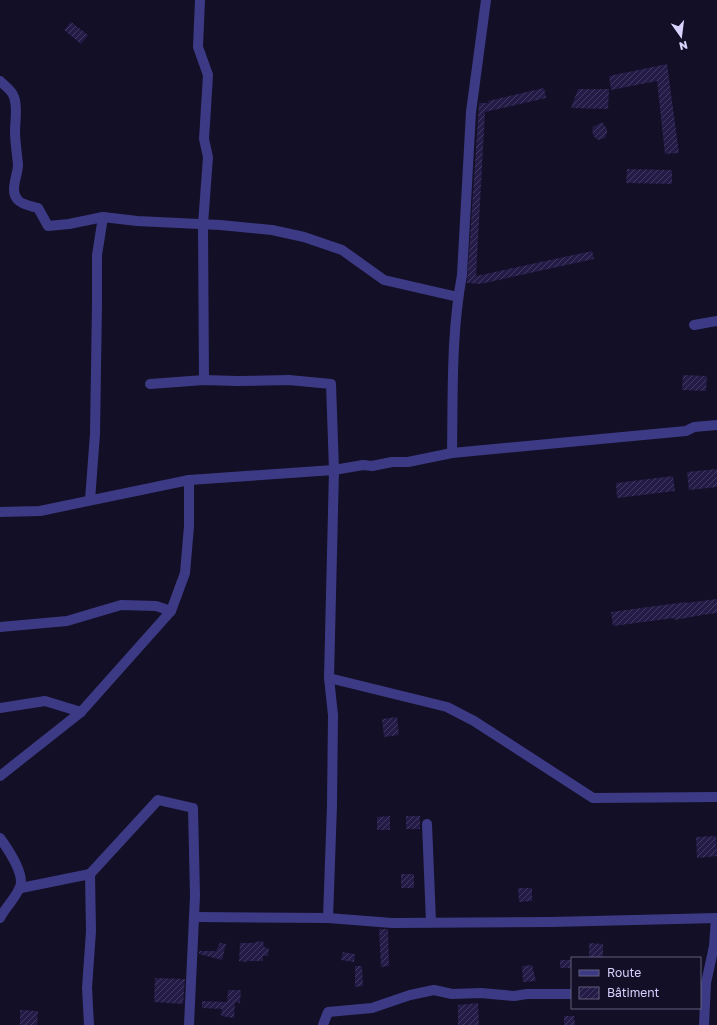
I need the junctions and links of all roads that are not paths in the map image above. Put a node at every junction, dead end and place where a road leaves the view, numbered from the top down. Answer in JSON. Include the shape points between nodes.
{"nodes":[{"id":1,"x":200,"y":0,"type":"edge"},
{"id":2,"x":486,"y":0,"type":"edge"},
{"id":3,"x":0,"y":81,"type":"edge"},
{"id":4,"x":102,"y":217,"type":"junction"},
{"id":5,"x":203,"y":224,"type":"junction"},
{"id":6,"x":458,"y":297,"type":"junction"},
{"id":7,"x":717,"y":321,"type":"edge"},
{"id":8,"x":694,"y":325,"type":"dead end"},
{"id":9,"x":204,"y":380,"type":"junction"},
{"id":10,"x":150,"y":384,"type":"dead end"},
{"id":11,"x":717,"y":425,"type":"edge"},
{"id":12,"x":452,"y":453,"type":"junction"},
{"id":13,"x":334,"y":470,"type":"junction"},
{"id":14,"x":189,"y":480,"type":"junction"},
{"id":15,"x":90,"y":500,"type":"junction"},
{"id":16,"x":0,"y":512,"type":"edge"},
{"id":17,"x":171,"y":610,"type":"junction"},
{"id":18,"x":0,"y":627,"type":"edge"},
{"id":19,"x":329,"y":678,"type":"junction"},
{"id":20,"x":0,"y":708,"type":"edge"},
{"id":21,"x":81,"y":712,"type":"junction"},
{"id":22,"x":0,"y":776,"type":"edge"},
{"id":23,"x":717,"y":797,"type":"edge"},
{"id":24,"x":427,"y":824,"type":"dead end"},
{"id":25,"x":0,"y":838,"type":"edge"},
{"id":26,"x":90,"y":874,"type":"junction"},
{"id":27,"x":21,"y":888,"type":"junction"},
{"id":28,"x":195,"y":917,"type":"junction"},
{"id":29,"x":0,"y":918,"type":"edge"},
{"id":30,"x":328,"y":918,"type":"junction"},
{"id":31,"x":717,"y":918,"type":"edge"},
{"id":32,"x":431,"y":922,"type":"junction"},
{"id":33,"x":571,"y":994,"type":"edge"},
{"id":34,"x":702,"y":1009,"type":"edge"},
{"id":35,"x":89,"y":1025,"type":"edge"},
{"id":36,"x":189,"y":1025,"type":"edge"},
{"id":37,"x":323,"y":1025,"type":"edge"},
{"id":38,"x":704,"y":1025,"type":"edge"}],
"edges":[{"from":1,"to":5,"type":"street","via":[[198,47],[208,75],[204,138],[208,157]]},
{"from":2,"to":6,"type":"street","via":[[471,112],[462,275]]},
{"from":3,"to":4,"type":"street","via":[[14,97],[18,165],[14,195],[24,204],[38,208],[48,226]]},
{"from":4,"to":5,"type":"street"},
{"from":4,"to":15,"type":"street","via":[[97,255],[95,434]]},
{"from":5,"to":6,"type":"street","via":[[272,230],[304,237],[342,250],[384,280]]},
{"from":5,"to":9,"type":"street"},
{"from":6,"to":12,"type":"street","via":[[453,345]]},
{"from":7,"to":8,"type":"street"},
{"from":9,"to":10,"type":"street"},
{"from":9,"to":13,"type":"street","via":[[289,380],[331,384]]},
{"from":11,"to":12,"type":"street","via":[[694,427],[686,431]]},
{"from":12,"to":13,"type":"street","via":[[408,462]]},
{"from":13,"to":14,"type":"street"},
{"from":13,"to":19,"type":"street"},
{"from":14,"to":15,"type":"street"},
{"from":14,"to":17,"type":"street","via":[[185,573]]},
{"from":15,"to":16,"type":"street","via":[[40,511]]},
{"from":17,"to":18,"type":"street","via":[[156,606],[121,605],[67,621]]},
{"from":17,"to":21,"type":"street"},
{"from":19,"to":23,"type":"street","via":[[447,707],[474,721],[593,798]]},
{"from":19,"to":30,"type":"street","via":[[333,715]]},
{"from":20,"to":21,"type":"street","via":[[45,700]]},
{"from":21,"to":22,"type":"street"},
{"from":24,"to":32,"type":"street"},
{"from":25,"to":27,"type":"street","via":[[20,874]]},
{"from":26,"to":27,"type":"street"},
{"from":26,"to":28,"type":"street","via":[[158,800],[193,808]]},
{"from":26,"to":35,"type":"street","via":[[91,930],[87,988]]},
{"from":27,"to":29,"type":"street"},
{"from":28,"to":30,"type":"street"},
{"from":28,"to":36,"type":"street"},
{"from":30,"to":32,"type":"street","via":[[392,923]]},
{"from":31,"to":32,"type":"street"},
{"from":31,"to":34,"type":"street"},
{"from":33,"to":37,"type":"street","via":[[514,996],[452,994],[434,990],[372,1008],[328,1012]]},
{"from":34,"to":38,"type":"street"}]}
